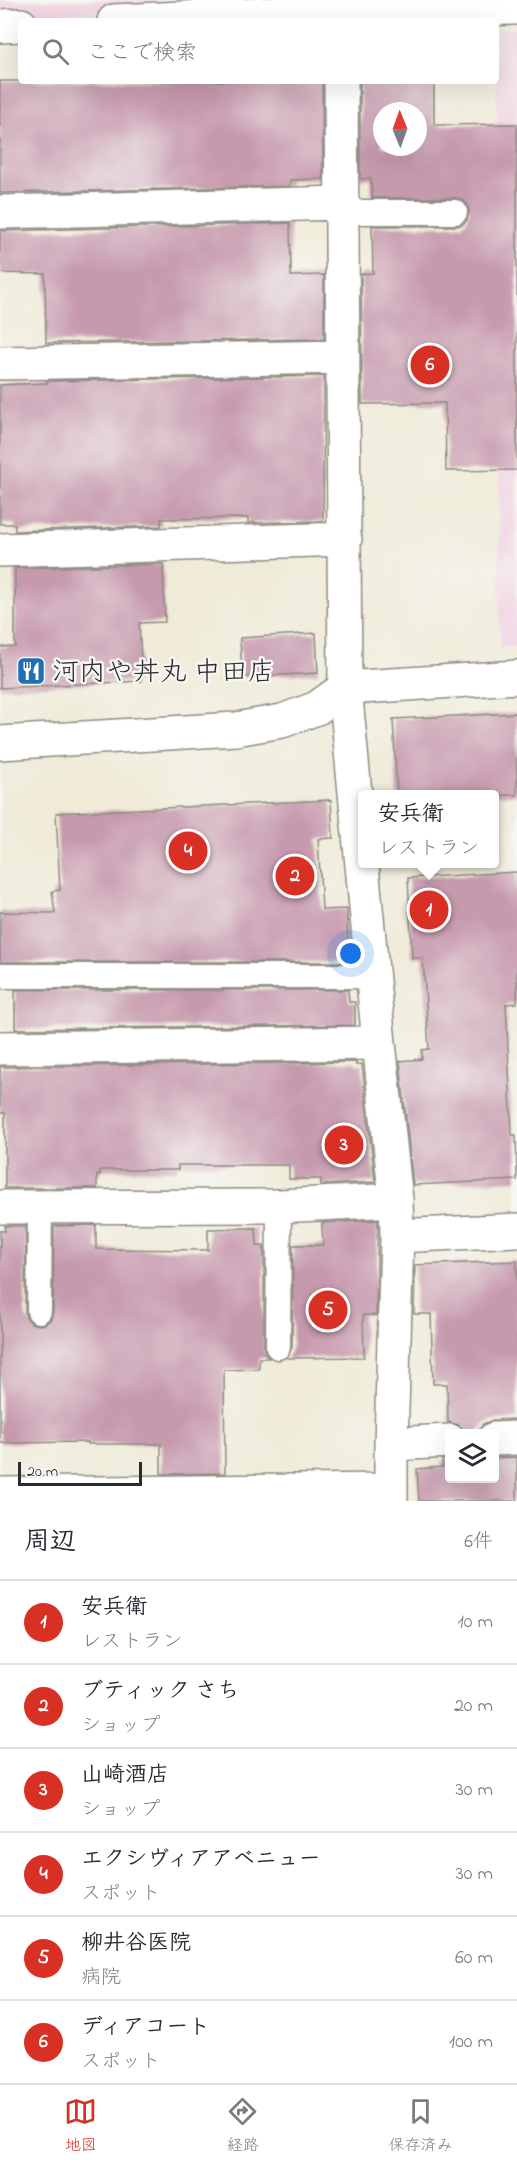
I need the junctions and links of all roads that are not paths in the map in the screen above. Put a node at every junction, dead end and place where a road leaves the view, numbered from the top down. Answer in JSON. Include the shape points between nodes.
{"nodes":[{"id":1,"x":517,"y":8,"type":"edge"},
{"id":2,"x":341,"y":11,"type":"edge"},
{"id":3,"x":182,"y":18,"type":"edge"},
{"id":4,"x":18,"y":25,"type":"edge"},
{"id":5,"x":0,"y":26,"type":"edge"},
{"id":6,"x":341,"y":84,"type":"edge"},
{"id":7,"x":343,"y":208,"type":"junction"},
{"id":8,"x":0,"y":212,"type":"edge"},
{"id":9,"x":455,"y":212,"type":"dead end"},
{"id":10,"x":343,"y":357,"type":"junction"},
{"id":11,"x":0,"y":363,"type":"edge"},
{"id":12,"x":345,"y":539,"type":"junction"},
{"id":13,"x":0,"y":550,"type":"edge"},
{"id":14,"x":517,"y":677,"type":"edge"},
{"id":15,"x":345,"y":688,"type":"junction"},
{"id":16,"x":0,"y":743,"type":"edge"},
{"id":17,"x":358,"y":827,"type":"edge"},
{"id":18,"x":362,"y":868,"type":"edge"},
{"id":19,"x":0,"y":976,"type":"edge"},
{"id":20,"x":372,"y":976,"type":"junction"},
{"id":21,"x":378,"y":1043,"type":"junction"},
{"id":22,"x":0,"y":1048,"type":"edge"},
{"id":23,"x":396,"y":1200,"type":"junction"},
{"id":24,"x":279,"y":1206,"type":"junction"},
{"id":25,"x":0,"y":1207,"type":"edge"},
{"id":26,"x":40,"y":1207,"type":"junction"},
{"id":27,"x":517,"y":1230,"type":"edge"},
{"id":28,"x":397,"y":1236,"type":"junction"},
{"id":29,"x":39,"y":1311,"type":"dead end"},
{"id":30,"x":278,"y":1347,"type":"dead end"},
{"id":31,"x":517,"y":1438,"type":"edge"},
{"id":32,"x":499,"y":1439,"type":"edge"},
{"id":33,"x":445,"y":1441,"type":"edge"},
{"id":34,"x":391,"y":1444,"type":"junction"},
{"id":35,"x":0,"y":1494,"type":"edge"},
{"id":36,"x":391,"y":1495,"type":"edge"}],
"edges":[{"from":1,"to":2,"type":"street"},
{"from":2,"to":3,"type":"street"},
{"from":4,"to":5,"type":"street"},
{"from":6,"to":7,"type":"street"},
{"from":7,"to":8,"type":"street"},
{"from":7,"to":9,"type":"lane"},
{"from":7,"to":10,"type":"street"},
{"from":10,"to":11,"type":"street"},
{"from":10,"to":12,"type":"street"},
{"from":12,"to":13,"type":"street"},
{"from":12,"to":15,"type":"street"},
{"from":14,"to":15,"type":"street"},
{"from":15,"to":16,"type":"street","via":[[317,708],[282,721],[236,729]]},
{"from":15,"to":17,"type":"street"},
{"from":18,"to":20,"type":"street"},
{"from":19,"to":20,"type":"lane"},
{"from":20,"to":21,"type":"street"},
{"from":21,"to":22,"type":"street"},
{"from":21,"to":23,"type":"street"},
{"from":23,"to":24,"type":"street"},
{"from":23,"to":28,"type":"street"},
{"from":24,"to":26,"type":"street"},
{"from":24,"to":30,"type":"lane"},
{"from":25,"to":26,"type":"street"},
{"from":26,"to":29,"type":"lane"},
{"from":27,"to":28,"type":"street"},
{"from":28,"to":34,"type":"street"},
{"from":31,"to":32,"type":"street"},
{"from":33,"to":34,"type":"street"},
{"from":34,"to":36,"type":"street"},
{"from":35,"to":36,"type":"street"}]}
